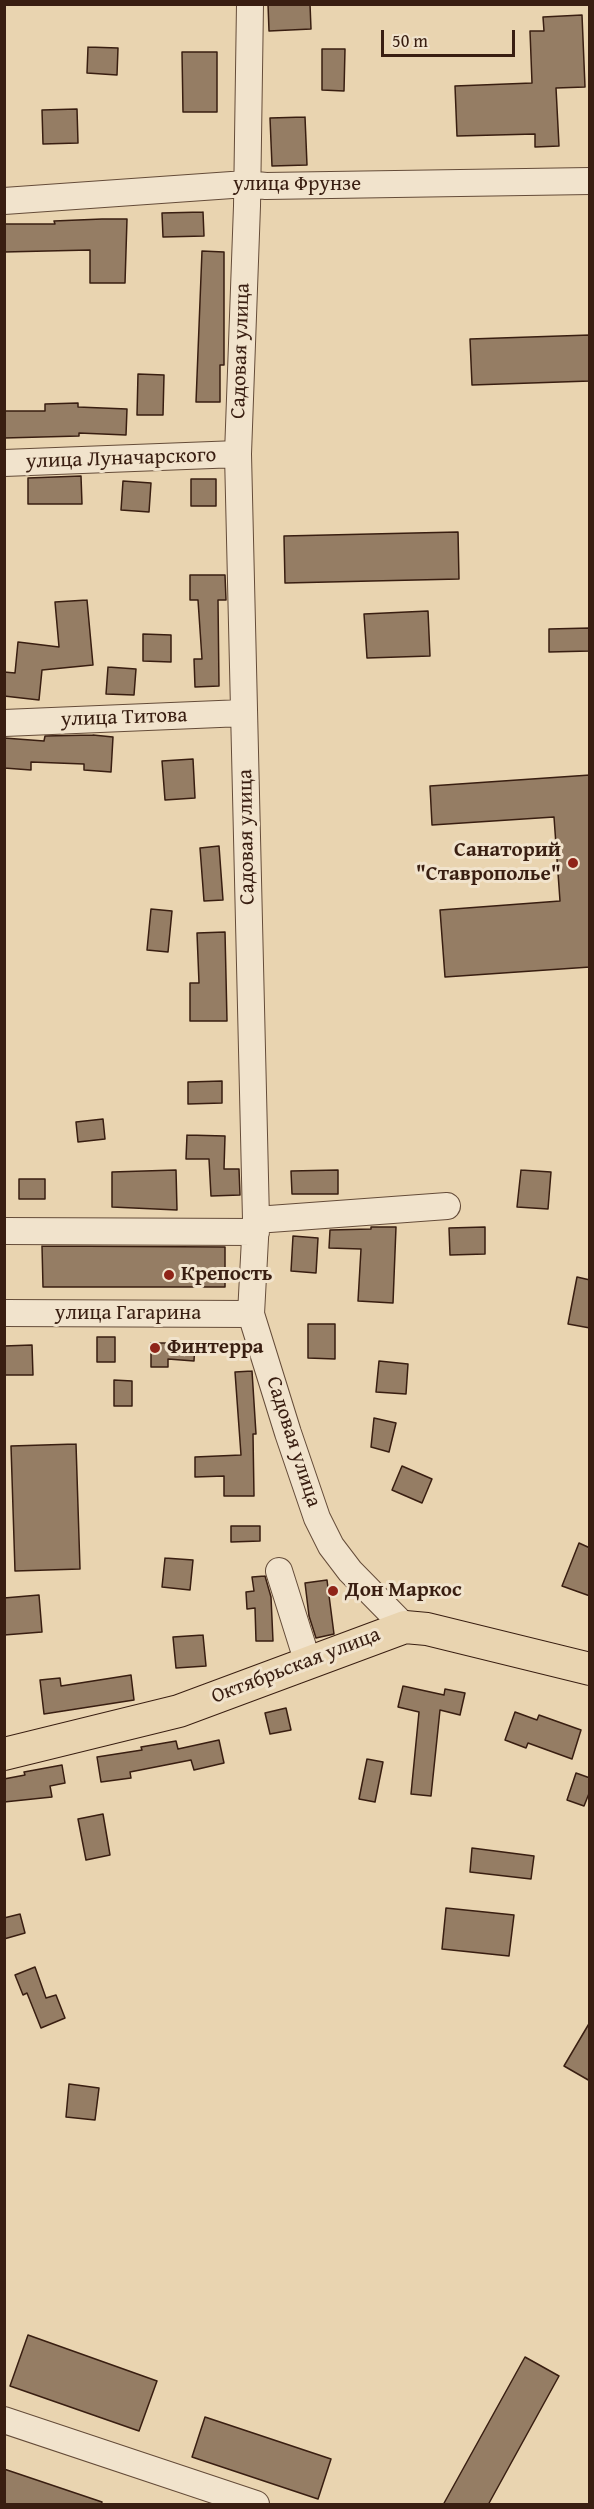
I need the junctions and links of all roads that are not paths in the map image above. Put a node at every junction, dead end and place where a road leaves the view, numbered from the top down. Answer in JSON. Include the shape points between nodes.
{"nodes":[{"id":1,"x":250,"y":4,"type":"edge"},
{"id":2,"x":590,"y":181,"type":"edge"},
{"id":3,"x":246,"y":184,"type":"junction"},
{"id":4,"x":4,"y":201,"type":"edge"},
{"id":5,"x":238,"y":454,"type":"junction"},
{"id":6,"x":4,"y":463,"type":"edge"},
{"id":7,"x":243,"y":713,"type":"junction"},
{"id":8,"x":4,"y":723,"type":"edge"},
{"id":9,"x":447,"y":1206,"type":"dead end"},
{"id":10,"x":256,"y":1226,"type":"junction"},
{"id":11,"x":4,"y":1231,"type":"edge"},
{"id":12,"x":4,"y":1313,"type":"edge"},
{"id":13,"x":251,"y":1314,"type":"junction"},
{"id":14,"x":279,"y":1571,"type":"dead end"},
{"id":15,"x":405,"y":1627,"type":"junction"},
{"id":16,"x":308,"y":1664,"type":"junction"},
{"id":17,"x":590,"y":1669,"type":"edge"},
{"id":18,"x":4,"y":1754,"type":"edge"},
{"id":19,"x":4,"y":2420,"type":"edge"},
{"id":20,"x":256,"y":2505,"type":"edge"}],
"edges":[{"from":1,"to":3,"type":"street","name":"Садовая улица"},
{"from":2,"to":3,"type":"street","name":"улица Фрунзе"},
{"from":3,"to":4,"type":"street","name":"улица Фрунзе"},
{"from":3,"to":5,"type":"street","name":"Садовая улица"},
{"from":5,"to":6,"type":"street","name":"улица Луначарского"},
{"from":5,"to":7,"type":"street","name":"Садовая улица"},
{"from":7,"to":8,"type":"street","name":"улица Титова"},
{"from":7,"to":10,"type":"street","name":"Садовая улица"},
{"from":9,"to":10,"type":"street"},
{"from":10,"to":11,"type":"street"},
{"from":10,"to":13,"type":"street","name":"Садовая улица"},
{"from":12,"to":13,"type":"street","name":"улица Гагарина"},
{"from":13,"to":15,"type":"street","name":"Садовая улица","via":[[288,1433],[331,1546]]},
{"from":14,"to":16,"type":"street"},
{"from":15,"to":16,"type":"main road","name":"Октябрьская улица"},
{"from":15,"to":17,"type":"main road","name":"Октябрьская улица"},
{"from":16,"to":18,"type":"main road","name":"Октябрьская улица","via":[[179,1711]]},
{"from":19,"to":20,"type":"street"}]}
